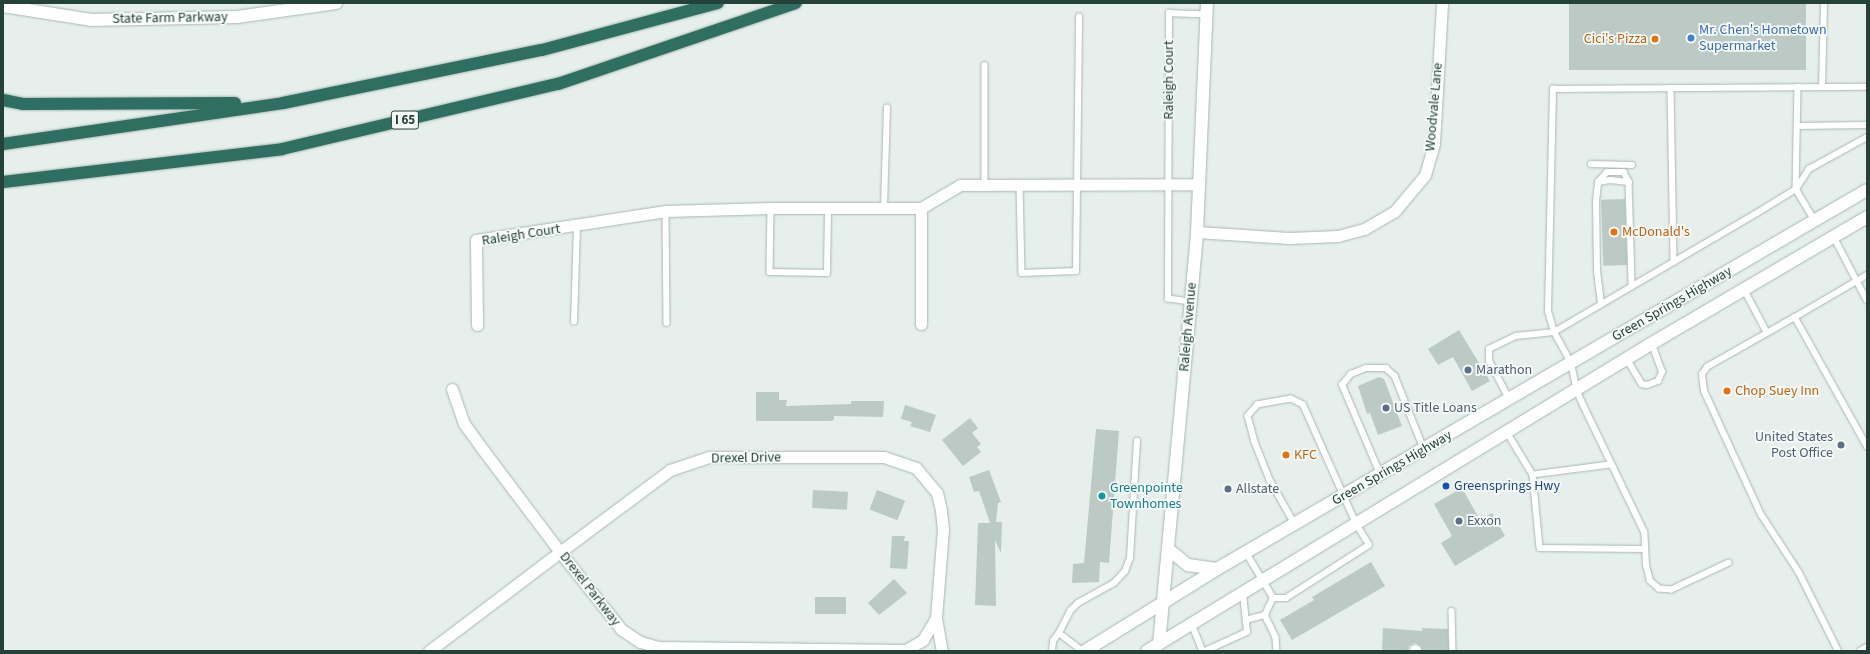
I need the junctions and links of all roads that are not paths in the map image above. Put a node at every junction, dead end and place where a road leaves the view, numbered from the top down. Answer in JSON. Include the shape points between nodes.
{"nodes":[{"id":1,"x":336,"y":3,"type":"edge"},
{"id":2,"x":718,"y":3,"type":"edge"},
{"id":3,"x":796,"y":3,"type":"edge"},
{"id":4,"x":1442,"y":3,"type":"edge"},
{"id":5,"x":1824,"y":3,"type":"edge"},
{"id":6,"x":3,"y":6,"type":"edge"},
{"id":7,"x":1207,"y":9,"type":"edge"},
{"id":8,"x":1079,"y":17,"type":"dead end"},
{"id":9,"x":985,"y":65,"type":"dead end"},
{"id":10,"x":1798,"y":87,"type":"junction"},
{"id":11,"x":1822,"y":87,"type":"junction"},
{"id":12,"x":1867,"y":87,"type":"edge"},
{"id":13,"x":1672,"y":88,"type":"junction"},
{"id":14,"x":3,"y":100,"type":"edge"},
{"id":15,"x":283,"y":102,"type":"junction"},
{"id":16,"x":887,"y":108,"type":"dead end"},
{"id":17,"x":1867,"y":125,"type":"edge"},
{"id":18,"x":1797,"y":126,"type":"junction"},
{"id":19,"x":1867,"y":137,"type":"edge"},
{"id":20,"x":3,"y":144,"type":"edge"},
{"id":21,"x":1591,"y":164,"type":"dead end"},
{"id":22,"x":1632,"y":165,"type":"dead end"},
{"id":23,"x":3,"y":182,"type":"edge"},
{"id":24,"x":1598,"y":182,"type":"junction"},
{"id":25,"x":1629,"y":182,"type":"junction"},
{"id":26,"x":1075,"y":183,"type":"junction"},
{"id":27,"x":985,"y":184,"type":"junction"},
{"id":28,"x":1169,"y":184,"type":"junction"},
{"id":29,"x":1199,"y":184,"type":"junction"},
{"id":30,"x":1020,"y":186,"type":"junction"},
{"id":31,"x":1796,"y":189,"type":"junction"},
{"id":32,"x":1867,"y":190,"type":"edge"},
{"id":33,"x":771,"y":208,"type":"junction"},
{"id":34,"x":884,"y":208,"type":"junction"},
{"id":35,"x":921,"y":208,"type":"junction"},
{"id":36,"x":828,"y":210,"type":"junction"},
{"id":37,"x":666,"y":212,"type":"junction"},
{"id":38,"x":1867,"y":217,"type":"edge"},
{"id":39,"x":1815,"y":221,"type":"junction"},
{"id":40,"x":577,"y":226,"type":"junction"},
{"id":41,"x":1196,"y":232,"type":"junction"},
{"id":42,"x":1834,"y":236,"type":"junction"},
{"id":43,"x":1674,"y":262,"type":"junction"},
{"id":44,"x":1867,"y":275,"type":"edge"},
{"id":45,"x":1857,"y":281,"type":"junction"},
{"id":46,"x":1632,"y":285,"type":"junction"},
{"id":47,"x":1744,"y":289,"type":"junction"},
{"id":48,"x":1867,"y":300,"type":"edge"},
{"id":49,"x":1190,"y":302,"type":"junction"},
{"id":50,"x":1601,"y":304,"type":"junction"},
{"id":51,"x":1795,"y":317,"type":"junction"},
{"id":52,"x":574,"y":322,"type":"dead end"},
{"id":53,"x":667,"y":323,"type":"dead end"},
{"id":54,"x":921,"y":324,"type":"dead end"},
{"id":55,"x":477,"y":325,"type":"dead end"},
{"id":56,"x":1554,"y":332,"type":"junction"},
{"id":57,"x":1767,"y":332,"type":"junction"},
{"id":58,"x":1652,"y":344,"type":"junction"},
{"id":59,"x":1627,"y":359,"type":"junction"},
{"id":60,"x":1571,"y":363,"type":"junction"},
{"id":61,"x":452,"y":389,"type":"dead end"},
{"id":62,"x":1577,"y":392,"type":"junction"},
{"id":63,"x":1509,"y":399,"type":"junction"},
{"id":64,"x":1507,"y":432,"type":"junction"},
{"id":65,"x":1137,"y":441,"type":"dead end"},
{"id":66,"x":1867,"y":446,"type":"edge"},
{"id":67,"x":1424,"y":449,"type":"junction"},
{"id":68,"x":1610,"y":465,"type":"junction"},
{"id":69,"x":1380,"y":475,"type":"junction"},
{"id":70,"x":1533,"y":475,"type":"junction"},
{"id":71,"x":1344,"y":495,"type":"junction"},
{"id":72,"x":1296,"y":524,"type":"junction"},
{"id":73,"x":1356,"y":524,"type":"junction"},
{"id":74,"x":1168,"y":549,"type":"junction"},
{"id":75,"x":1645,"y":549,"type":"junction"},
{"id":76,"x":560,"y":552,"type":"junction"},
{"id":77,"x":1246,"y":553,"type":"junction"},
{"id":78,"x":1729,"y":563,"type":"dead end"},
{"id":79,"x":1217,"y":570,"type":"junction"},
{"id":80,"x":1262,"y":581,"type":"junction"},
{"id":81,"x":1243,"y":593,"type":"junction"},
{"id":82,"x":1273,"y":598,"type":"junction"},
{"id":83,"x":1163,"y":603,"type":"junction"},
{"id":84,"x":1452,"y":611,"type":"dead end"},
{"id":85,"x":1265,"y":615,"type":"junction"},
{"id":86,"x":936,"y":618,"type":"junction"},
{"id":87,"x":1246,"y":620,"type":"junction"},
{"id":88,"x":1192,"y":624,"type":"junction"},
{"id":89,"x":1059,"y":633,"type":"junction"},
{"id":90,"x":923,"y":640,"type":"joint"},
{"id":91,"x":1867,"y":647,"type":"edge"},
{"id":92,"x":1159,"y":648,"type":"edge"},
{"id":93,"x":907,"y":650,"type":"edge"},
{"id":94,"x":429,"y":651,"type":"edge"},
{"id":95,"x":942,"y":651,"type":"edge"},
{"id":96,"x":1052,"y":651,"type":"edge"},
{"id":97,"x":1084,"y":651,"type":"edge"},
{"id":98,"x":1147,"y":651,"type":"edge"},
{"id":99,"x":1204,"y":651,"type":"edge"},
{"id":100,"x":1277,"y":651,"type":"edge"},
{"id":101,"x":1453,"y":651,"type":"edge"},
{"id":102,"x":1838,"y":651,"type":"edge"},
{"id":103,"x":1860,"y":651,"type":"edge"}],
"edges":[{"from":1,"to":6,"type":"main road","name":"State Farm Parkway","via":[[238,17],[91,20]]},
{"from":2,"to":15,"type":"highway","via":[[542,50]]},
{"from":3,"to":23,"type":"highway","number":"I 65","via":[[558,84],[282,149]]},
{"from":4,"to":41,"type":"street","name":"Woodvale Lane","via":[[1434,143],[1425,175],[1394,212],[1364,229],[1338,236],[1289,238]]},
{"from":5,"to":11,"type":"lane"},
{"from":7,"to":28,"type":"lane","name":"Raleigh Court","via":[[1168,13]]},
{"from":7,"to":29,"type":"main road","name":"Raleigh Avenue"},
{"from":8,"to":26,"type":"lane"},
{"from":9,"to":27,"type":"lane"},
{"from":10,"to":11,"type":"lane"},
{"from":10,"to":13,"type":"lane"},
{"from":10,"to":18,"type":"lane"},
{"from":11,"to":12,"type":"lane"},
{"from":13,"to":43,"type":"lane"},
{"from":13,"to":56,"type":"lane","via":[[1553,89],[1548,311]]},
{"from":14,"to":15,"type":"highway","via":[[22,104],[99,106]]},
{"from":15,"to":20,"type":"highway"},
{"from":16,"to":34,"type":"lane"},
{"from":17,"to":18,"type":"lane"},
{"from":18,"to":31,"type":"lane"},
{"from":19,"to":31,"type":"lane","via":[[1810,169]]},
{"from":21,"to":22,"type":"lane"},
{"from":24,"to":25,"type":"lane"},
{"from":24,"to":25,"type":"lane","via":[[1607,172],[1624,172]]},
{"from":24,"to":50,"type":"lane","via":[[1597,271]]},
{"from":25,"to":46,"type":"lane"},
{"from":26,"to":28,"type":"street"},
{"from":26,"to":30,"type":"street"},
{"from":26,"to":30,"type":"lane","via":[[1076,271],[1022,272]]},
{"from":27,"to":30,"type":"street"},
{"from":27,"to":35,"type":"street","via":[[960,184]]},
{"from":28,"to":29,"type":"street"},
{"from":28,"to":49,"type":"lane","name":"Raleigh Court","via":[[1168,299]]},
{"from":29,"to":41,"type":"main road","name":"Raleigh Avenue"},
{"from":31,"to":39,"type":"lane"},
{"from":31,"to":43,"type":"lane"},
{"from":32,"to":39,"type":"main road","name":"Green Springs Highway"},
{"from":33,"to":36,"type":"street","name":"Raleigh Court"},
{"from":33,"to":36,"type":"lane","via":[[770,272],[827,273]]},
{"from":33,"to":37,"type":"street","name":"Raleigh Court"},
{"from":34,"to":35,"type":"street","name":"Raleigh Court"},
{"from":34,"to":36,"type":"street","name":"Raleigh Court"},
{"from":35,"to":54,"type":"street"},
{"from":37,"to":40,"type":"street","name":"Raleigh Court"},
{"from":37,"to":53,"type":"lane"},
{"from":38,"to":42,"type":"main road","name":"Green Springs Highway"},
{"from":39,"to":60,"type":"main road","name":"Green Springs Highway"},
{"from":40,"to":52,"type":"lane","name":"Raleigh Court"},
{"from":40,"to":55,"type":"street","name":"Raleigh Court","via":[[476,240]]},
{"from":41,"to":49,"type":"main road","name":"Raleigh Avenue"},
{"from":42,"to":45,"type":"lane"},
{"from":42,"to":47,"type":"main road","name":"Green Springs Highway"},
{"from":43,"to":46,"type":"lane"},
{"from":44,"to":45,"type":"lane"},
{"from":45,"to":48,"type":"lane"},
{"from":45,"to":51,"type":"lane"},
{"from":46,"to":50,"type":"lane"},
{"from":47,"to":57,"type":"lane"},
{"from":47,"to":58,"type":"main road","name":"Green Springs Highway"},
{"from":49,"to":74,"type":"main road","name":"Raleigh Avenue"},
{"from":50,"to":56,"type":"lane"},
{"from":51,"to":57,"type":"lane"},
{"from":51,"to":66,"type":"lane"},
{"from":56,"to":60,"type":"lane"},
{"from":56,"to":63,"type":"lane","via":[[1516,336],[1489,348],[1489,361]]},
{"from":57,"to":102,"type":"lane","via":[[1707,367],[1702,374],[1704,391],[1761,515],[1799,573]]},
{"from":58,"to":59,"type":"main road","name":"Green Springs Highway"},
{"from":58,"to":59,"type":"lane","via":[[1662,372],[1658,381],[1642,384]]},
{"from":59,"to":62,"type":"main road","name":"Green Springs Highway"},
{"from":60,"to":62,"type":"lane"},
{"from":60,"to":63,"type":"main road","name":"Green Springs Highway"},
{"from":61,"to":76,"type":"street","name":"Drexel Parkway","via":[[464,424]]},
{"from":62,"to":64,"type":"main road","name":"Green Springs Highway"},
{"from":62,"to":68,"type":"lane"},
{"from":63,"to":67,"type":"main road","name":"Green Springs Highway"},
{"from":64,"to":70,"type":"lane"},
{"from":64,"to":73,"type":"main road","name":"Green Springs Highway"},
{"from":65,"to":89,"type":"lane","via":[[1130,558],[1125,571],[1114,583],[1078,603],[1070,611]]},
{"from":67,"to":69,"type":"main road","name":"Green Springs Highway"},
{"from":67,"to":69,"type":"lane","via":[[1395,376],[1386,368],[1366,368],[1351,374],[1342,385]]},
{"from":68,"to":70,"type":"lane"},
{"from":68,"to":75,"type":"lane","via":[[1644,532]]},
{"from":69,"to":71,"type":"main road","name":"Green Springs Highway"},
{"from":70,"to":75,"type":"lane","via":[[1540,548]]},
{"from":71,"to":72,"type":"main road","name":"Green Springs Highway"},
{"from":71,"to":72,"type":"lane","via":[[1303,405],[1291,399],[1258,405],[1248,416],[1254,442],[1270,480]]},
{"from":71,"to":73,"type":"lane"},
{"from":72,"to":77,"type":"main road","name":"Green Springs Highway"},
{"from":73,"to":80,"type":"main road","name":"Green Springs Highway"},
{"from":73,"to":82,"type":"lane","via":[[1369,545],[1286,598]]},
{"from":74,"to":79,"type":"main road","via":[[1188,565]]},
{"from":74,"to":83,"type":"main road","name":"Raleigh Avenue"},
{"from":75,"to":78,"type":"lane","via":[[1650,581],[1659,589],[1672,590]]},
{"from":76,"to":86,"type":"street","name":"Drexel Drive","via":[[670,470],[709,457],[884,457],[916,468],[937,494],[943,529]]},
{"from":76,"to":93,"type":"street","name":"Drexel Parkway","via":[[621,629],[640,642],[658,647]]},
{"from":76,"to":94,"type":"street","name":"Drexel Drive"},
{"from":77,"to":79,"type":"main road","name":"Green Springs Highway"},
{"from":77,"to":80,"type":"lane"},
{"from":79,"to":83,"type":"main road","name":"Green Springs Highway"},
{"from":80,"to":81,"type":"main road","name":"Green Springs Highway"},
{"from":80,"to":82,"type":"lane"},
{"from":81,"to":87,"type":"lane"},
{"from":81,"to":88,"type":"main road","name":"Green Springs Highway"},
{"from":82,"to":85,"type":"lane"},
{"from":83,"to":92,"type":"main road","name":"Raleigh Avenue"},
{"from":83,"to":97,"type":"main road","name":"Green Springs Highway"},
{"from":84,"to":101,"type":"lane"},
{"from":85,"to":87,"type":"lane"},
{"from":85,"to":100,"type":"lane","via":[[1276,638]]},
{"from":86,"to":90,"type":"street","name":"Drexel Drive"},
{"from":86,"to":95,"type":"street","name":"Drexel Drive"},
{"from":87,"to":99,"type":"lane","via":[[1248,632]]},
{"from":88,"to":92,"type":"main road","name":"Green Springs Highway"},
{"from":88,"to":99,"type":"lane"},
{"from":89,"to":96,"type":"lane","via":[[1053,641]]},
{"from":89,"to":97,"type":"lane"},
{"from":90,"to":93,"type":"street","name":"Drexel Parkway"},
{"from":91,"to":103,"type":"lane"},
{"from":92,"to":98,"type":"main road","name":"Green Springs Highway"}]}
